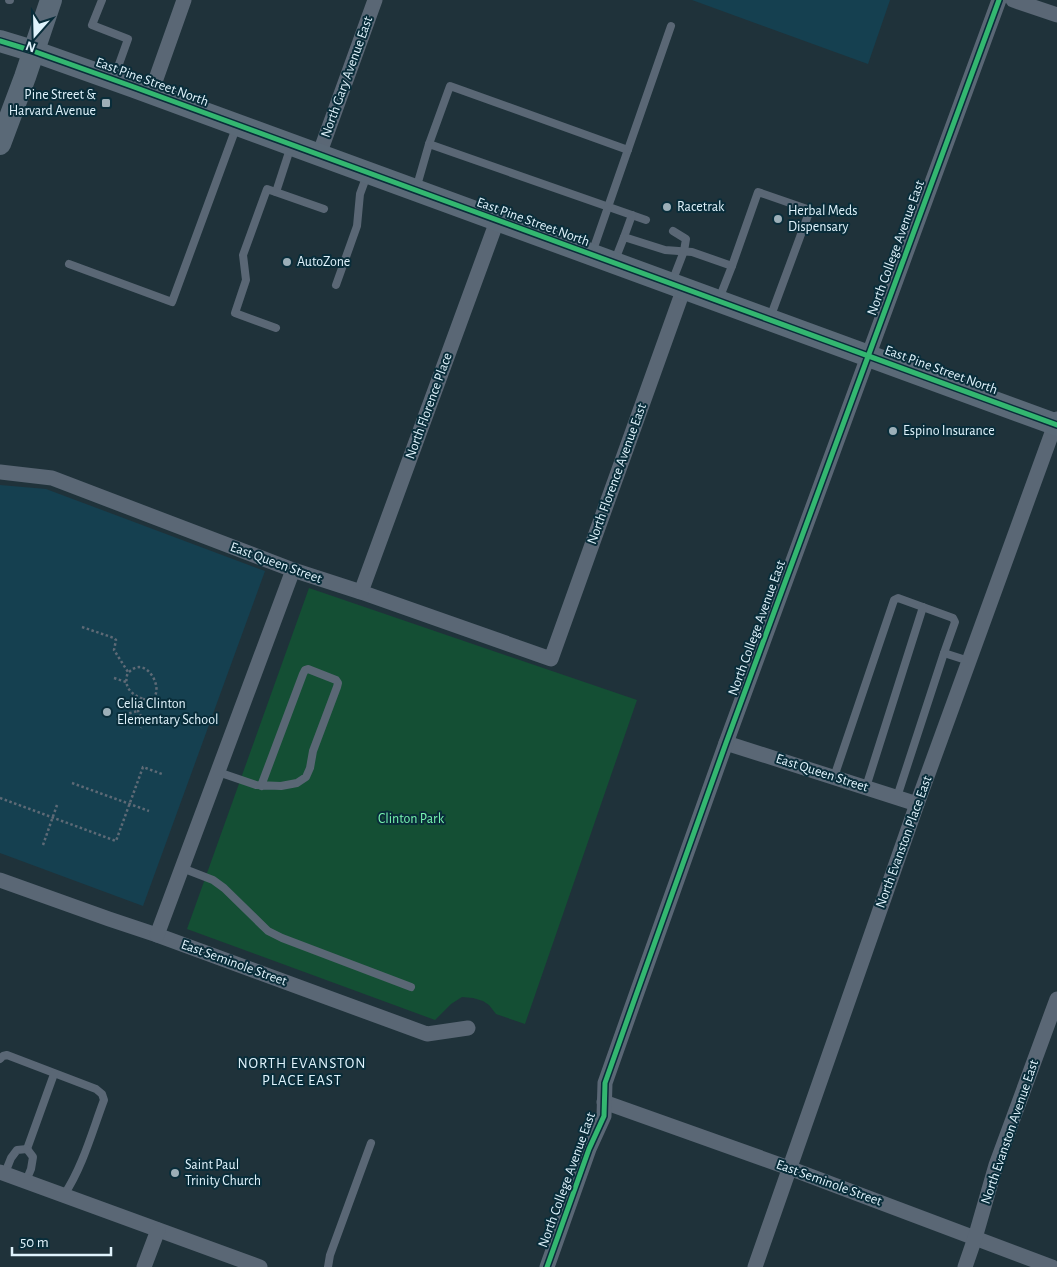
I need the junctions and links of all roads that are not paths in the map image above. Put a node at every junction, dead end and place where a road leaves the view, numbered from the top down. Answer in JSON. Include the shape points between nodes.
{"nodes":[{"id":1,"x":51,"y":0,"type":"edge"},
{"id":2,"x":102,"y":0,"type":"edge"},
{"id":3,"x":184,"y":0,"type":"edge"},
{"id":4,"x":375,"y":0,"type":"edge"},
{"id":5,"x":999,"y":0,"type":"edge"},
{"id":6,"x":1013,"y":0,"type":"edge"},
{"id":7,"x":1057,"y":15,"type":"edge"},
{"id":8,"x":671,"y":26,"type":"dead end"},
{"id":9,"x":0,"y":41,"type":"edge"},
{"id":10,"x":33,"y":51,"type":"junction"},
{"id":11,"x":113,"y":80,"type":"junction"},
{"id":12,"x":151,"y":93,"type":"junction"},
{"id":13,"x":238,"y":125,"type":"junction"},
{"id":14,"x":0,"y":144,"type":"edge"},
{"id":15,"x":429,"y":144,"type":"junction"},
{"id":16,"x":292,"y":145,"type":"junction"},
{"id":17,"x":628,"y":150,"type":"junction"},
{"id":18,"x":318,"y":155,"type":"junction"},
{"id":19,"x":367,"y":173,"type":"junction"},
{"id":20,"x":415,"y":191,"type":"junction"},
{"id":21,"x":276,"y":192,"type":"junction"},
{"id":22,"x":608,"y":206,"type":"junction"},
{"id":23,"x":324,"y":209,"type":"dead end"},
{"id":24,"x":632,"y":215,"type":"junction"},
{"id":25,"x":646,"y":220,"type":"dead end"},
{"id":26,"x":497,"y":221,"type":"junction"},
{"id":27,"x":673,"y":231,"type":"dead end"},
{"id":28,"x":624,"y":237,"type":"junction"},
{"id":29,"x":684,"y":251,"type":"junction"},
{"id":30,"x":591,"y":255,"type":"junction"},
{"id":31,"x":614,"y":263,"type":"junction"},
{"id":32,"x":70,"y":264,"type":"dead end"},
{"id":33,"x":732,"y":266,"type":"junction"},
{"id":34,"x":336,"y":285,"type":"dead end"},
{"id":35,"x":678,"y":286,"type":"junction"},
{"id":36,"x":719,"y":301,"type":"junction"},
{"id":37,"x":770,"y":320,"type":"junction"},
{"id":38,"x":276,"y":328,"type":"dead end"},
{"id":39,"x":869,"y":356,"type":"junction"},
{"id":40,"x":1056,"y":423,"type":"edge"},
{"id":41,"x":0,"y":472,"type":"edge"},
{"id":42,"x":293,"y":570,"type":"junction"},
{"id":43,"x":361,"y":592,"type":"junction"},
{"id":44,"x":923,"y":607,"type":"junction"},
{"id":45,"x":944,"y":652,"type":"junction"},
{"id":46,"x":551,"y":659,"type":"joint"},
{"id":47,"x":969,"y":661,"type":"junction"},
{"id":48,"x":726,"y":743,"type":"junction"},
{"id":49,"x":218,"y":772,"type":"junction"},
{"id":50,"x":834,"y":777,"type":"junction"},
{"id":51,"x":261,"y":786,"type":"junction"},
{"id":52,"x":866,"y":787,"type":"junction"},
{"id":53,"x":897,"y":797,"type":"junction"},
{"id":54,"x":917,"y":804,"type":"junction"},
{"id":55,"x":182,"y":868,"type":"junction"},
{"id":56,"x":0,"y":880,"type":"edge"},
{"id":57,"x":157,"y":935,"type":"junction"},
{"id":58,"x":411,"y":987,"type":"dead end"},
{"id":59,"x":1057,"y":999,"type":"edge"},
{"id":60,"x":468,"y":1028,"type":"dead end"},
{"id":61,"x":0,"y":1059,"type":"edge"},
{"id":62,"x":54,"y":1074,"type":"junction"},
{"id":63,"x":604,"y":1102,"type":"junction"},
{"id":64,"x":371,"y":1143,"type":"dead end"},
{"id":65,"x":27,"y":1149,"type":"junction"},
{"id":66,"x":789,"y":1168,"type":"junction"},
{"id":67,"x":2,"y":1173,"type":"edge"},
{"id":68,"x":26,"y":1181,"type":"junction"},
{"id":69,"x":64,"y":1195,"type":"junction"},
{"id":70,"x":158,"y":1230,"type":"junction"},
{"id":71,"x":975,"y":1238,"type":"junction"},
{"id":72,"x":144,"y":1267,"type":"edge"},
{"id":73,"x":260,"y":1267,"type":"edge"},
{"id":74,"x":328,"y":1267,"type":"edge"},
{"id":75,"x":547,"y":1267,"type":"edge"},
{"id":76,"x":755,"y":1267,"type":"edge"},
{"id":77,"x":965,"y":1267,"type":"edge"},
{"id":78,"x":1052,"y":1267,"type":"edge"}],
"edges":[{"from":1,"to":10,"type":"main road"},
{"from":2,"to":11,"type":"lane","via":[[92,25],[128,39]]},
{"from":3,"to":12,"type":"street"},
{"from":4,"to":18,"type":"street","name":"North Gary Avenue East"},
{"from":5,"to":39,"type":"street","name":"North College Avenue East"},
{"from":6,"to":7,"type":"street"},
{"from":8,"to":17,"type":"lane"},
{"from":9,"to":10,"type":"main road","name":"East Pine Street North"},
{"from":10,"to":11,"type":"main road","name":"East Pine Street North"},
{"from":10,"to":14,"type":"main road"},
{"from":11,"to":12,"type":"main road","name":"East Pine Street North"},
{"from":12,"to":13,"type":"main road","name":"East Pine Street North"},
{"from":13,"to":16,"type":"main road","name":"East Pine Street North"},
{"from":13,"to":32,"type":"lane","via":[[172,302]]},
{"from":15,"to":17,"type":"lane","via":[[450,86]]},
{"from":15,"to":20,"type":"lane"},
{"from":15,"to":22,"type":"lane"},
{"from":16,"to":18,"type":"main road","name":"East Pine Street North"},
{"from":16,"to":21,"type":"lane"},
{"from":17,"to":22,"type":"lane"},
{"from":18,"to":19,"type":"main road","name":"East Pine Street North"},
{"from":19,"to":20,"type":"main road","name":"East Pine Street North"},
{"from":19,"to":34,"type":"lane","via":[[360,194],[357,226]]},
{"from":20,"to":26,"type":"main road","name":"East Pine Street North"},
{"from":21,"to":23,"type":"lane"},
{"from":21,"to":38,"type":"lane","via":[[267,189],[243,255],[246,280],[235,313]]},
{"from":22,"to":24,"type":"lane"},
{"from":22,"to":30,"type":"lane"},
{"from":24,"to":25,"type":"lane"},
{"from":24,"to":28,"type":"lane"},
{"from":26,"to":30,"type":"main road","name":"East Pine Street North"},
{"from":26,"to":43,"type":"street","name":"North Florence Place"},
{"from":27,"to":29,"type":"lane","via":[[686,239]]},
{"from":28,"to":29,"type":"lane","via":[[665,250]]},
{"from":28,"to":31,"type":"lane"},
{"from":29,"to":33,"type":"lane"},
{"from":29,"to":35,"type":"lane"},
{"from":30,"to":31,"type":"main road","name":"East Pine Street North"},
{"from":31,"to":35,"type":"main road","name":"East Pine Street North"},
{"from":33,"to":36,"type":"lane"},
{"from":33,"to":37,"type":"lane","via":[[758,192],[810,210]]},
{"from":35,"to":36,"type":"main road","name":"East Pine Street North"},
{"from":35,"to":46,"type":"street","name":"North Florence Avenue East"},
{"from":36,"to":37,"type":"main road","name":"East Pine Street North"},
{"from":37,"to":39,"type":"main road","name":"East Pine Street North"},
{"from":39,"to":40,"type":"main road","name":"East Pine Street North"},
{"from":39,"to":48,"type":"street","name":"North College Avenue East"},
{"from":40,"to":47,"type":"street","name":"North Evanston Place East"},
{"from":41,"to":42,"type":"street","name":"East Queen Street","via":[[52,478]]},
{"from":42,"to":43,"type":"street","name":"East Queen Street"},
{"from":42,"to":49,"type":"street"},
{"from":43,"to":46,"type":"street","name":"East Queen Street"},
{"from":44,"to":45,"type":"lane","via":[[953,618],[955,622]]},
{"from":44,"to":50,"type":"lane","via":[[898,598],[894,600]]},
{"from":44,"to":52,"type":"lane"},
{"from":45,"to":47,"type":"lane"},
{"from":45,"to":53,"type":"lane"},
{"from":47,"to":54,"type":"street","name":"North Evanston Place East"},
{"from":48,"to":50,"type":"street","name":"East Queen Street"},
{"from":48,"to":63,"type":"street","name":"North College Avenue East","via":[[605,1083]]},
{"from":49,"to":51,"type":"lane"},
{"from":49,"to":55,"type":"street"},
{"from":50,"to":52,"type":"street","name":"East Queen Street"},
{"from":51,"to":51,"type":"lane","via":[[297,783],[306,777],[337,687],[336,680],[305,670]]},
{"from":52,"to":53,"type":"street","name":"East Queen Street"},
{"from":53,"to":54,"type":"street","name":"East Queen Street"},
{"from":54,"to":66,"type":"street","name":"North Evanston Place East"},
{"from":55,"to":57,"type":"street"},
{"from":55,"to":58,"type":"lane","via":[[224,888],[268,931]]},
{"from":56,"to":57,"type":"street","name":"East Seminole Street"},
{"from":57,"to":60,"type":"street","name":"East Seminole Street","via":[[427,1034]]},
{"from":59,"to":71,"type":"street","name":"North Evanston Avenue East","via":[[996,1165]]},
{"from":61,"to":62,"type":"lane","via":[[6,1055]]},
{"from":62,"to":65,"type":"lane"},
{"from":62,"to":69,"type":"lane","via":[[96,1089],[104,1100],[79,1168]]},
{"from":63,"to":66,"type":"street","name":"East Seminole Street"},
{"from":63,"to":75,"type":"street","name":"North College Avenue East","via":[[604,1116]]},
{"from":64,"to":74,"type":"lane"},
{"from":65,"to":67,"type":"lane","via":[[17,1150]]},
{"from":65,"to":68,"type":"lane","via":[[33,1157]]},
{"from":66,"to":71,"type":"street","name":"East Seminole Street"},
{"from":66,"to":76,"type":"street","name":"North Evanston Place East"},
{"from":67,"to":68,"type":"street"},
{"from":68,"to":69,"type":"street"},
{"from":69,"to":70,"type":"street"},
{"from":70,"to":72,"type":"street"},
{"from":70,"to":73,"type":"street"},
{"from":71,"to":77,"type":"street","name":"North Evanston Avenue East"},
{"from":71,"to":78,"type":"street","name":"East Seminole Street"}]}
